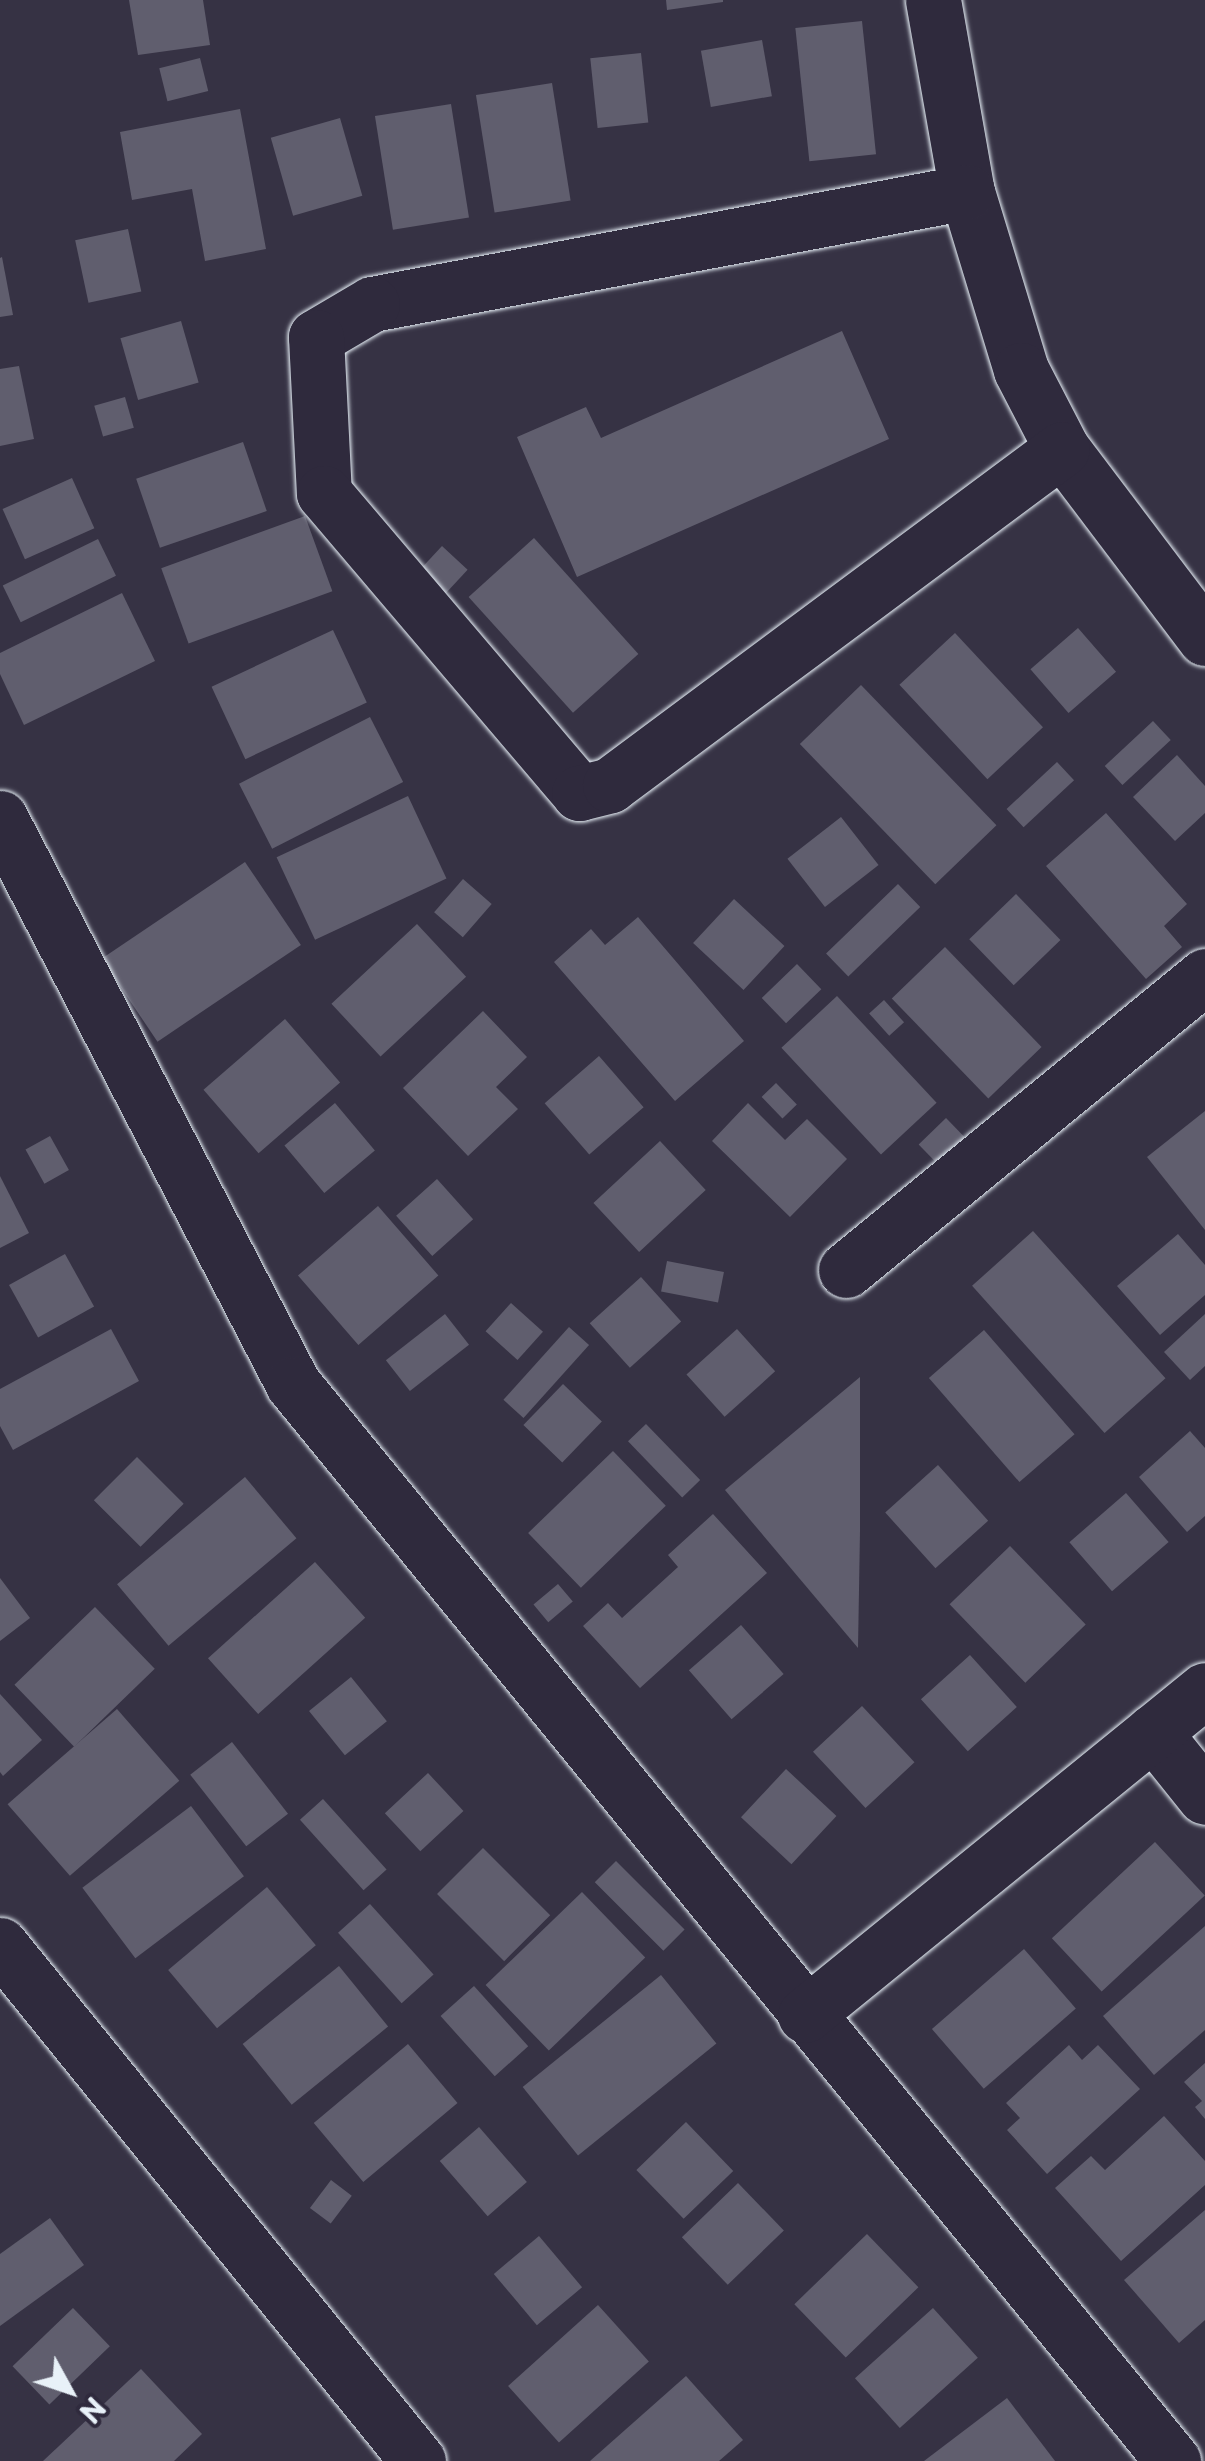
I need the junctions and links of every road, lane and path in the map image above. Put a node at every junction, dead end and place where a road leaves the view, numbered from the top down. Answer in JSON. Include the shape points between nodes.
{"nodes":[{"id":1,"x":933,"y":0,"type":"edge"},
{"id":2,"x":967,"y":192,"type":"junction"},
{"id":3,"x":1062,"y":449,"type":"junction"},
{"id":4,"x":1205,"y":638,"type":"edge"},
{"id":5,"x":1,"y":822,"type":"edge"},
{"id":6,"x":1205,"y":976,"type":"edge"},
{"id":7,"x":846,"y":1270,"type":"dead end"},
{"id":8,"x":1205,"y":1690,"type":"edge"},
{"id":9,"x":1153,"y":1732,"type":"junction"},
{"id":10,"x":1205,"y":1797,"type":"edge"},
{"id":11,"x":0,"y":1945,"type":"edge"},
{"id":12,"x":805,"y":2014,"type":"junction"},
{"id":13,"x":418,"y":2461,"type":"edge"},
{"id":14,"x":1173,"y":2461,"type":"edge"}],
"edges":[{"from":1,"to":2,"type":"street"},
{"from":2,"to":3,"type":"street","via":[[1021,370]]},
{"from":2,"to":3,"type":"street","via":[[372,304],[316,337],[324,494],[579,793],[610,785]]},
{"from":3,"to":4,"type":"street"},
{"from":5,"to":12,"type":"street","via":[[294,1384]]},
{"from":6,"to":7,"type":"street"},
{"from":8,"to":9,"type":"street"},
{"from":9,"to":10,"type":"street"},
{"from":9,"to":12,"type":"street"},
{"from":11,"to":13,"type":"street"},
{"from":12,"to":14,"type":"street"}]}
